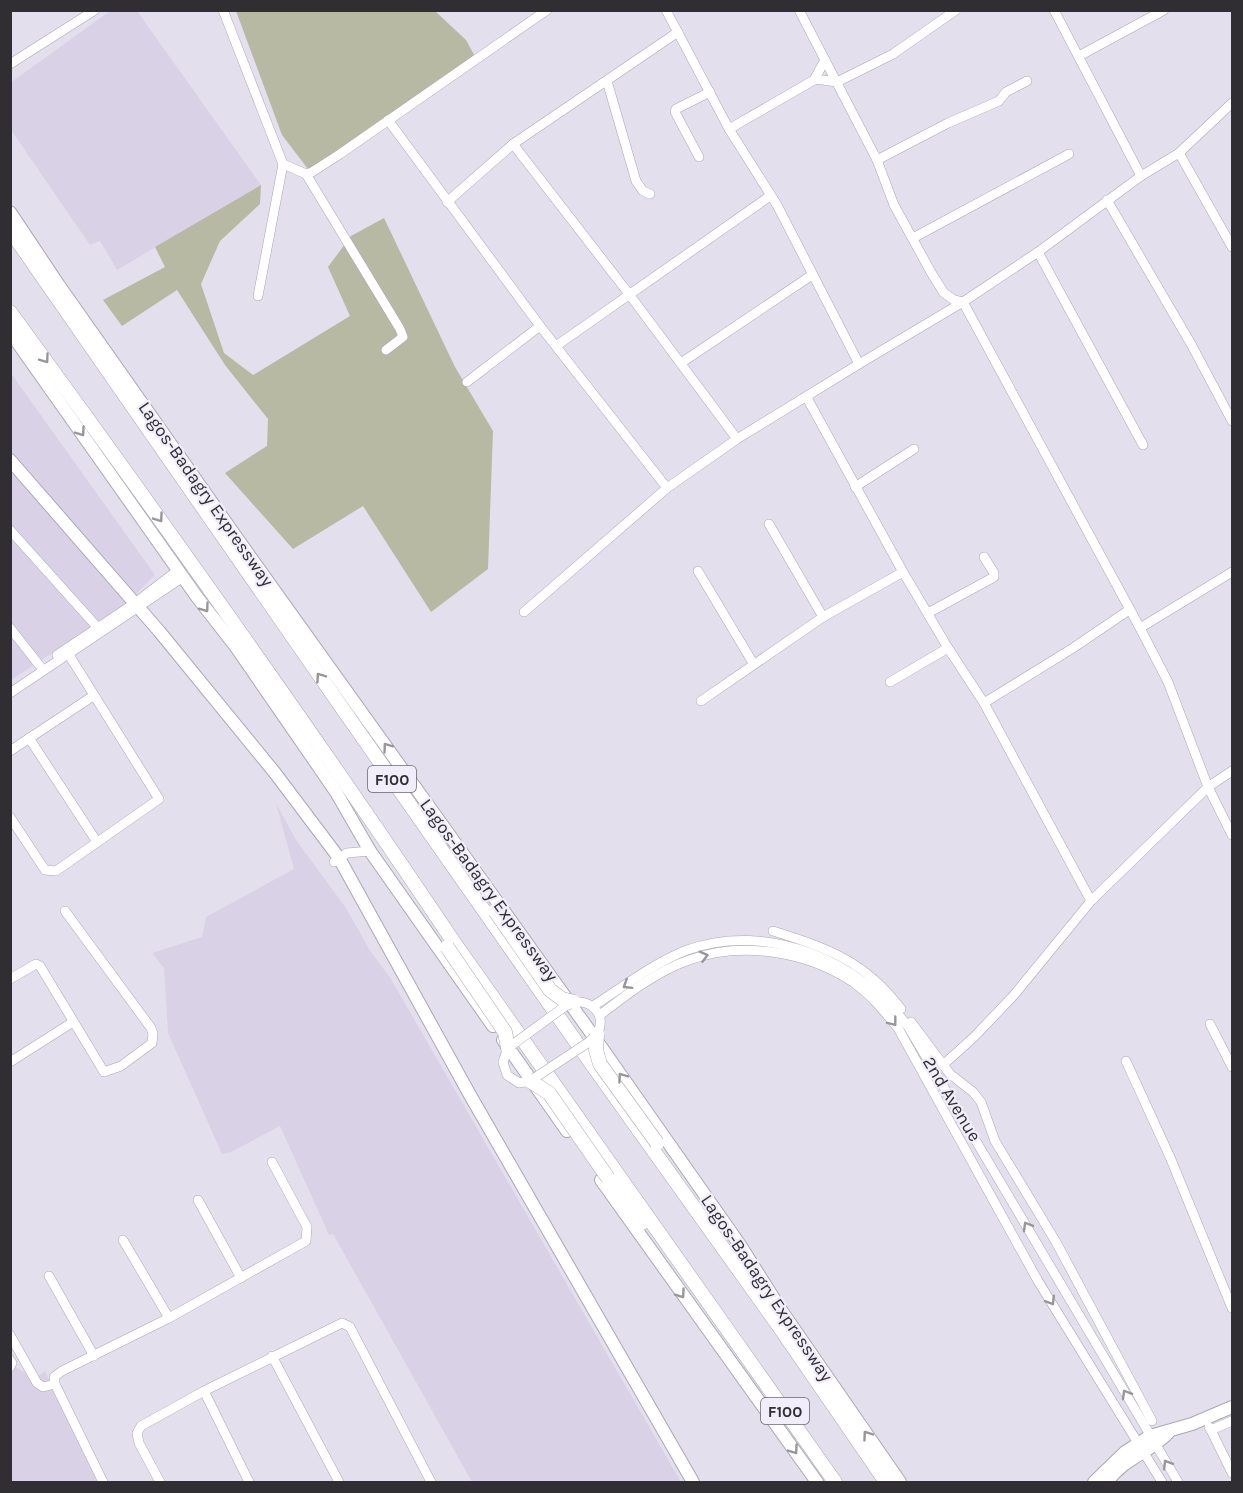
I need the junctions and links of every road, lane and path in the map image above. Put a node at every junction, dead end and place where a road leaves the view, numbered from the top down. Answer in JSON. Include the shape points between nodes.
{"nodes":[{"id":1,"x":94,"y":10,"type":"edge"},
{"id":2,"x":223,"y":10,"type":"edge"},
{"id":3,"x":547,"y":10,"type":"edge"},
{"id":4,"x":666,"y":10,"type":"edge"},
{"id":5,"x":799,"y":10,"type":"edge"},
{"id":6,"x":956,"y":10,"type":"edge"},
{"id":7,"x":1054,"y":10,"type":"edge"},
{"id":8,"x":1164,"y":10,"type":"edge"},
{"id":9,"x":678,"y":32,"type":"junction"},
{"id":10,"x":1079,"y":56,"type":"junction"},
{"id":11,"x":825,"y":60,"type":"junction"},
{"id":12,"x":10,"y":64,"type":"edge"},
{"id":13,"x":815,"y":79,"type":"junction"},
{"id":14,"x":607,"y":81,"type":"junction"},
{"id":15,"x":1027,"y":81,"type":"dead end"},
{"id":16,"x":837,"y":82,"type":"junction"},
{"id":17,"x":710,"y":92,"type":"junction"},
{"id":18,"x":1233,"y":103,"type":"edge"},
{"id":19,"x":388,"y":120,"type":"junction"},
{"id":20,"x":729,"y":129,"type":"junction"},
{"id":21,"x":513,"y":144,"type":"junction"},
{"id":22,"x":1179,"y":153,"type":"junction"},
{"id":23,"x":1069,"y":154,"type":"dead end"},
{"id":24,"x":699,"y":157,"type":"dead end"},
{"id":25,"x":877,"y":160,"type":"junction"},
{"id":26,"x":283,"y":164,"type":"junction"},
{"id":27,"x":306,"y":174,"type":"junction"},
{"id":28,"x":1141,"y":176,"type":"junction"},
{"id":29,"x":650,"y":194,"type":"dead end"},
{"id":30,"x":770,"y":196,"type":"junction"},
{"id":31,"x":1107,"y":200,"type":"junction"},
{"id":32,"x":447,"y":202,"type":"junction"},
{"id":33,"x":10,"y":212,"type":"edge"},
{"id":34,"x":1233,"y":222,"type":"edge"},
{"id":35,"x":1222,"y":229,"type":"junction"},
{"id":36,"x":10,"y":230,"type":"edge"},
{"id":37,"x":913,"y":237,"type":"junction"},
{"id":38,"x":1233,"y":247,"type":"edge"},
{"id":39,"x":1038,"y":252,"type":"junction"},
{"id":40,"x":812,"y":275,"type":"junction"},
{"id":41,"x":629,"y":294,"type":"junction"},
{"id":42,"x":258,"y":296,"type":"dead end"},
{"id":43,"x":963,"y":302,"type":"junction"},
{"id":44,"x":10,"y":312,"type":"edge"},
{"id":45,"x":540,"y":326,"type":"junction"},
{"id":46,"x":10,"y":333,"type":"edge"},
{"id":47,"x":556,"y":346,"type":"junction"},
{"id":48,"x":386,"y":350,"type":"dead end"},
{"id":49,"x":681,"y":363,"type":"junction"},
{"id":50,"x":859,"y":364,"type":"junction"},
{"id":51,"x":467,"y":382,"type":"dead end"},
{"id":52,"x":807,"y":398,"type":"junction"},
{"id":53,"x":1233,"y":421,"type":"edge"},
{"id":54,"x":737,"y":440,"type":"junction"},
{"id":55,"x":1143,"y":445,"type":"dead end"},
{"id":56,"x":914,"y":449,"type":"dead end"},
{"id":57,"x":10,"y":460,"type":"edge"},
{"id":58,"x":10,"y":468,"type":"edge"},
{"id":59,"x":855,"y":487,"type":"junction"},
{"id":60,"x":667,"y":488,"type":"junction"},
{"id":61,"x":769,"y":524,"type":"dead end"},
{"id":62,"x":10,"y":530,"type":"edge"},
{"id":63,"x":984,"y":557,"type":"dead end"},
{"id":64,"x":698,"y":571,"type":"dead end"},
{"id":65,"x":903,"y":572,"type":"junction"},
{"id":66,"x":1233,"y":572,"type":"edge"},
{"id":67,"x":180,"y":574,"type":"junction"},
{"id":68,"x":134,"y":607,"type":"junction"},
{"id":69,"x":1129,"y":610,"type":"junction"},
{"id":70,"x":524,"y":612,"type":"dead end"},
{"id":71,"x":928,"y":613,"type":"junction"},
{"id":72,"x":823,"y":617,"type":"junction"},
{"id":73,"x":10,"y":628,"type":"edge"},
{"id":74,"x":98,"y":628,"type":"junction"},
{"id":75,"x":1140,"y":628,"type":"junction"},
{"id":76,"x":948,"y":648,"type":"junction"},
{"id":77,"x":69,"y":655,"type":"junction"},
{"id":78,"x":753,"y":663,"type":"junction"},
{"id":79,"x":40,"y":666,"type":"junction"},
{"id":80,"x":890,"y":682,"type":"dead end"},
{"id":81,"x":10,"y":686,"type":"edge"},
{"id":82,"x":10,"y":693,"type":"edge"},
{"id":83,"x":93,"y":696,"type":"junction"},
{"id":84,"x":701,"y":701,"type":"dead end"},
{"id":85,"x":984,"y":704,"type":"junction"},
{"id":86,"x":340,"y":705,"type":"junction"},
{"id":87,"x":29,"y":738,"type":"junction"},
{"id":88,"x":315,"y":740,"type":"junction"},
{"id":89,"x":10,"y":751,"type":"edge"},
{"id":90,"x":1233,"y":771,"type":"edge"},
{"id":91,"x":1208,"y":787,"type":"junction"},
{"id":92,"x":10,"y":817,"type":"edge"},
{"id":93,"x":1233,"y":835,"type":"edge"},
{"id":94,"x":97,"y":842,"type":"junction"},
{"id":95,"x":366,"y":845,"type":"junction"},
{"id":96,"x":336,"y":860,"type":"junction"},
{"id":97,"x":1090,"y":901,"type":"junction"},
{"id":98,"x":65,"y":911,"type":"dead end"},
{"id":99,"x":773,"y":931,"type":"dead end"},
{"id":100,"x":777,"y":948,"type":"junction"},
{"id":101,"x":10,"y":979,"type":"edge"},
{"id":102,"x":574,"y":1002,"type":"junction"},
{"id":103,"x":593,"y":1006,"type":"junction"},
{"id":104,"x":600,"y":1015,"type":"junction"},
{"id":105,"x":74,"y":1022,"type":"junction"},
{"id":106,"x":1210,"y":1024,"type":"dead end"},
{"id":107,"x":597,"y":1034,"type":"junction"},
{"id":108,"x":508,"y":1048,"type":"junction"},
{"id":109,"x":1126,"y":1061,"type":"dead end"},
{"id":110,"x":10,"y":1062,"type":"edge"},
{"id":111,"x":943,"y":1065,"type":"junction"},
{"id":112,"x":1233,"y":1067,"type":"edge"},
{"id":113,"x":531,"y":1081,"type":"junction"},
{"id":114,"x":272,"y":1162,"type":"dead end"},
{"id":115,"x":198,"y":1200,"type":"dead end"},
{"id":116,"x":123,"y":1240,"type":"dead end"},
{"id":117,"x":49,"y":1276,"type":"dead end"},
{"id":118,"x":242,"y":1278,"type":"junction"},
{"id":119,"x":1233,"y":1308,"type":"edge"},
{"id":120,"x":169,"y":1318,"type":"junction"},
{"id":121,"x":778,"y":1325,"type":"junction"},
{"id":122,"x":10,"y":1335,"type":"edge"},
{"id":123,"x":734,"y":1340,"type":"junction"},
{"id":124,"x":94,"y":1356,"type":"junction"},
{"id":125,"x":272,"y":1356,"type":"junction"},
{"id":126,"x":10,"y":1360,"type":"edge"},
{"id":127,"x":10,"y":1367,"type":"edge"},
{"id":128,"x":55,"y":1384,"type":"junction"},
{"id":129,"x":204,"y":1391,"type":"junction"},
{"id":130,"x":1233,"y":1407,"type":"edge"},
{"id":131,"x":1152,"y":1421,"type":"dead end"},
{"id":132,"x":1233,"y":1421,"type":"edge"},
{"id":133,"x":1208,"y":1425,"type":"junction"},
{"id":134,"x":1147,"y":1444,"type":"junction"},
{"id":135,"x":1233,"y":1473,"type":"edge"},
{"id":136,"x":103,"y":1482,"type":"edge"},
{"id":137,"x":160,"y":1482,"type":"edge"},
{"id":138,"x":249,"y":1482,"type":"edge"},
{"id":139,"x":339,"y":1482,"type":"edge"},
{"id":140,"x":431,"y":1482,"type":"edge"},
{"id":141,"x":691,"y":1482,"type":"edge"},
{"id":142,"x":817,"y":1482,"type":"edge"},
{"id":143,"x":835,"y":1482,"type":"edge"},
{"id":144,"x":886,"y":1482,"type":"edge"},
{"id":145,"x":900,"y":1482,"type":"edge"},
{"id":146,"x":1094,"y":1482,"type":"edge"},
{"id":147,"x":1107,"y":1482,"type":"edge"},
{"id":148,"x":1162,"y":1482,"type":"edge"},
{"id":149,"x":1178,"y":1482,"type":"edge"}],
"edges":[{"from":1,"to":12,"type":"street"},
{"from":2,"to":26,"type":"street"},
{"from":3,"to":19,"type":"street"},
{"from":4,"to":9,"type":"street"},
{"from":5,"to":11,"type":"street"},
{"from":6,"to":16,"type":"street","via":[[892,54]]},
{"from":7,"to":10,"type":"street"},
{"from":8,"to":10,"type":"street"},
{"from":9,"to":14,"type":"street"},
{"from":9,"to":17,"type":"street"},
{"from":10,"to":28,"type":"street"},
{"from":11,"to":13,"type":"street"},
{"from":11,"to":16,"type":"street"},
{"from":13,"to":16,"type":"street"},
{"from":13,"to":20,"type":"street"},
{"from":14,"to":21,"type":"street"},
{"from":14,"to":29,"type":"street","via":[[636,181]]},
{"from":15,"to":25,"type":"street","via":[[1006,92],[999,101]]},
{"from":16,"to":25,"type":"street"},
{"from":17,"to":20,"type":"street"},
{"from":17,"to":24,"type":"street","via":[[675,112]]},
{"from":18,"to":22,"type":"street"},
{"from":19,"to":27,"type":"street"},
{"from":19,"to":32,"type":"street"},
{"from":20,"to":30,"type":"street"},
{"from":21,"to":32,"type":"street"},
{"from":21,"to":41,"type":"street"},
{"from":22,"to":28,"type":"street"},
{"from":22,"to":35,"type":"street"},
{"from":23,"to":37,"type":"street"},
{"from":25,"to":37,"type":"street","via":[[894,204]]},
{"from":26,"to":27,"type":"street"},
{"from":26,"to":42,"type":"street"},
{"from":27,"to":48,"type":"street","via":[[400,329],[403,337]]},
{"from":28,"to":31,"type":"street"},
{"from":30,"to":40,"type":"street"},
{"from":30,"to":41,"type":"street"},
{"from":31,"to":39,"type":"street"},
{"from":31,"to":53,"type":"street"},
{"from":32,"to":45,"type":"street"},
{"from":145,"to":33,"type":"main road","name":"Lagos-Badagry Expressway","one_way":true,"via":[[735,1237],[239,541]]},
{"from":34,"to":35,"type":"street"},
{"from":35,"to":38,"type":"street"},
{"from":86,"to":36,"type":"highway","name":"Lagos-Badagry Expressway","number":"F100","one_way":true},
{"from":37,"to":43,"type":"street","via":[[944,293]]},
{"from":39,"to":43,"type":"street"},
{"from":39,"to":55,"type":"street"},
{"from":40,"to":49,"type":"street"},
{"from":40,"to":50,"type":"street"},
{"from":41,"to":47,"type":"street"},
{"from":41,"to":49,"type":"street"},
{"from":43,"to":50,"type":"street"},
{"from":43,"to":69,"type":"street"},
{"from":44,"to":88,"type":"highway","number":"F100","one_way":true},
{"from":45,"to":47,"type":"street"},
{"from":45,"to":51,"type":"street"},
{"from":46,"to":67,"type":"main road","one_way":true},
{"from":47,"to":60,"type":"street"},
{"from":49,"to":54,"type":"street"},
{"from":50,"to":52,"type":"street"},
{"from":52,"to":54,"type":"street"},
{"from":52,"to":59,"type":"street"},
{"from":54,"to":60,"type":"street"},
{"from":56,"to":59,"type":"street"},
{"from":57,"to":68,"type":"main road"},
{"from":58,"to":68,"type":"main road"},
{"from":59,"to":65,"type":"street"},
{"from":60,"to":70,"type":"street"},
{"from":61,"to":72,"type":"street"},
{"from":62,"to":74,"type":"street"},
{"from":63,"to":71,"type":"street","via":[[994,577]]},
{"from":64,"to":78,"type":"street"},
{"from":65,"to":71,"type":"street"},
{"from":65,"to":72,"type":"street"},
{"from":66,"to":75,"type":"street"},
{"from":67,"to":68,"type":"street"},
{"from":67,"to":95,"type":"main road","one_way":true,"via":[[243,656],[336,792]]},
{"from":68,"to":74,"type":"street"},
{"from":68,"to":77,"type":"street"},
{"from":68,"to":96,"type":"main road","via":[[275,773]]},
{"from":69,"to":75,"type":"street"},
{"from":69,"to":85,"type":"street"},
{"from":71,"to":76,"type":"street"},
{"from":72,"to":78,"type":"street"},
{"from":73,"to":79,"type":"street"},
{"from":74,"to":79,"type":"street"},
{"from":75,"to":91,"type":"street","via":[[1168,682]]},
{"from":76,"to":80,"type":"street"},
{"from":76,"to":85,"type":"street"},
{"from":77,"to":82,"type":"street"},
{"from":77,"to":83,"type":"street"},
{"from":78,"to":84,"type":"street"},
{"from":79,"to":81,"type":"street"},
{"from":83,"to":87,"type":"street"},
{"from":83,"to":94,"type":"street","via":[[159,799]]},
{"from":85,"to":97,"type":"street"},
{"from":86,"to":102,"type":"highway","bridge":true,"via":[[431,823],[550,990]]},
{"from":86,"to":121,"type":"highway","name":"Lagos-Badagry Expressway","number":"F100"},
{"from":87,"to":89,"type":"street"},
{"from":87,"to":94,"type":"street"},
{"from":88,"to":108,"type":"highway","bridge":true,"via":[[386,856],[506,1032]]},
{"from":88,"to":123,"type":"highway","number":"F100"},
{"from":90,"to":91,"type":"street"},
{"from":91,"to":93,"type":"street"},
{"from":91,"to":97,"type":"street"},
{"from":92,"to":94,"type":"street","via":[[45,870],[56,871]]},
{"from":95,"to":96,"type":"street"},
{"from":95,"to":142,"type":"main road","one_way":true,"via":[[707,1332]]},
{"from":96,"to":141,"type":"main road"},
{"from":97,"to":111,"type":"street","via":[[1014,995]]},
{"from":98,"to":105,"type":"street","via":[[151,1028],[152,1043],[121,1066],[104,1072]]},
{"from":99,"to":111,"type":"street","via":[[843,956],[870,975],[892,997]]},
{"from":100,"to":103,"type":"street","name":"2nd Avenue","one_way":true,"via":[[746,941],[687,950]]},
{"from":104,"to":100,"type":"street","name":"2nd Avenue","one_way":true,"via":[[668,969],[690,959]]},
{"from":100,"to":134,"type":"street","name":"2nd Avenue","one_way":true,"via":[[851,982],[898,1028],[1038,1281]]},
{"from":134,"to":100,"type":"street","name":"2nd Avenue","one_way":true,"via":[[955,1104],[898,1012],[865,981],[844,968],[819,955]]},
{"from":101,"to":105,"type":"street","via":[[32,965],[40,966]]},
{"from":102,"to":103,"type":"street"},
{"from":102,"to":108,"type":"street","bridge":true},
{"from":103,"to":104,"type":"street"},
{"from":104,"to":107,"type":"street"},
{"from":105,"to":110,"type":"street"},
{"from":106,"to":112,"type":"street"},
{"from":107,"to":113,"type":"street","bridge":true},
{"from":107,"to":121,"type":"highway","bridge":true,"via":[[600,1064],[736,1257]]},
{"from":108,"to":113,"type":"street","via":[[502,1062],[507,1075],[519,1083]]},
{"from":109,"to":119,"type":"street"},
{"from":111,"to":131,"type":"street","via":[[981,1102],[995,1141],[1056,1242]]},
{"from":113,"to":123,"type":"highway","bridge":true,"via":[[552,1097],[608,1178]]},
{"from":114,"to":118,"type":"street","via":[[307,1227],[306,1241]]},
{"from":115,"to":118,"type":"street"},
{"from":116,"to":120,"type":"street"},
{"from":117,"to":124,"type":"street"},
{"from":118,"to":120,"type":"street"},
{"from":120,"to":124,"type":"street"},
{"from":121,"to":144,"type":"highway","name":"Lagos-Badagry Expressway","number":"F100"},
{"from":122,"to":128,"type":"street","via":[[37,1383],[43,1388]]},
{"from":123,"to":143,"type":"highway","number":"F100"},
{"from":124,"to":128,"type":"street","via":[[56,1374]]},
{"from":125,"to":129,"type":"street"},
{"from":125,"to":139,"type":"street"},
{"from":125,"to":140,"type":"street","via":[[342,1323],[350,1327]]},
{"from":126,"to":127,"type":"street"},
{"from":128,"to":136,"type":"street"},
{"from":129,"to":137,"type":"street","via":[[141,1426],[137,1433]]},
{"from":129,"to":138,"type":"street"},
{"from":130,"to":133,"type":"main road"},
{"from":132,"to":133,"type":"street"},
{"from":133,"to":134,"type":"main road","via":[[1169,1432]]},
{"from":133,"to":135,"type":"street"},
{"from":134,"to":146,"type":"main road","via":[[1125,1452]]},
{"from":134,"to":147,"type":"main road"},
{"from":134,"to":148,"type":"street","name":"2nd Avenue"},
{"from":149,"to":134,"type":"street","name":"2nd Avenue","one_way":true}]}
